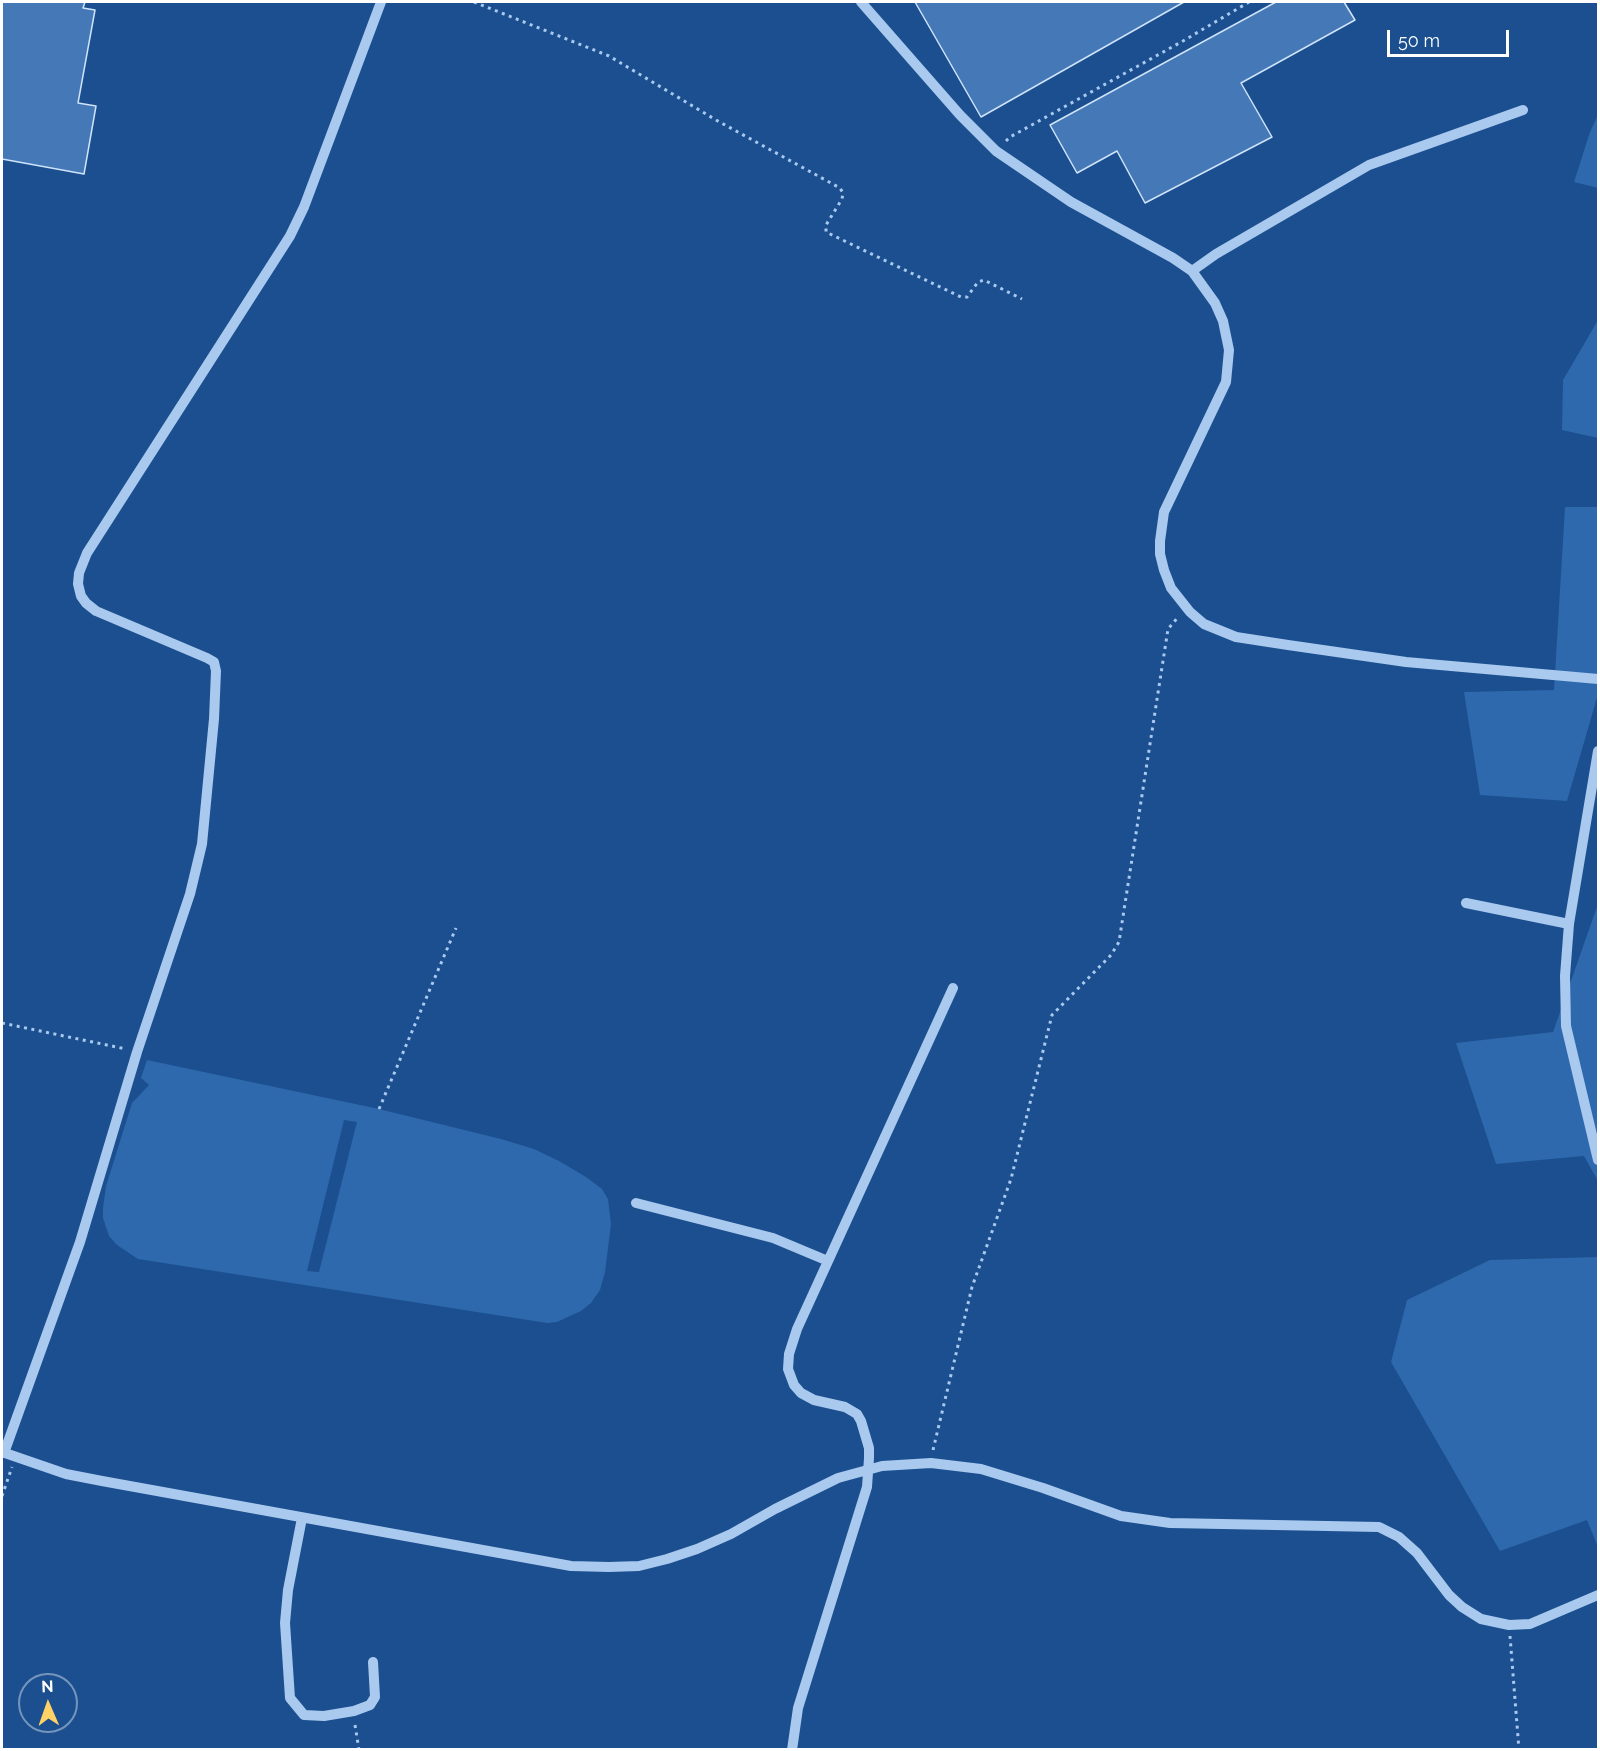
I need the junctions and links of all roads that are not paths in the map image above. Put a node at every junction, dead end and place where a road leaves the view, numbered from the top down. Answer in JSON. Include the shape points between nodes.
{"nodes":[{"id":1,"x":381,"y":2,"type":"edge"},
{"id":2,"x":861,"y":2,"type":"edge"},
{"id":3,"x":1524,"y":110,"type":"dead end"},
{"id":4,"x":1192,"y":272,"type":"junction"},
{"id":5,"x":1599,"y":679,"type":"edge"},
{"id":6,"x":1599,"y":751,"type":"edge"},
{"id":7,"x":1466,"y":903,"type":"dead end"},
{"id":8,"x":1569,"y":924,"type":"junction"},
{"id":9,"x":953,"y":988,"type":"dead end"},
{"id":10,"x":1599,"y":1160,"type":"edge"},
{"id":11,"x":636,"y":1203,"type":"dead end"},
{"id":12,"x":828,"y":1262,"type":"junction"},
{"id":13,"x":3,"y":1453,"type":"edge"},
{"id":14,"x":869,"y":1469,"type":"junction"},
{"id":15,"x":302,"y":1518,"type":"junction"},
{"id":16,"x":1599,"y":1595,"type":"edge"},
{"id":17,"x":373,"y":1662,"type":"dead end"},
{"id":18,"x":792,"y":1749,"type":"edge"}],
"edges":[{"from":1,"to":13,"type":"street","via":[[290,236],[87,553],[79,573],[81,596],[96,611],[213,662],[214,719],[202,844],[187,904],[137,1052],[80,1242]]},
{"from":2,"to":4,"type":"street","via":[[996,151],[1071,201]]},
{"from":3,"to":4,"type":"street","via":[[1370,165],[1216,254]]},
{"from":4,"to":5,"type":"street","via":[[1215,303],[1229,351],[1221,394],[1161,527],[1164,570],[1186,608],[1204,624],[1236,637],[1406,662]]},
{"from":6,"to":8,"type":"street"},
{"from":7,"to":8,"type":"street"},
{"from":8,"to":10,"type":"street","via":[[1566,1026]]},
{"from":9,"to":12,"type":"street"},
{"from":11,"to":12,"type":"street","via":[[773,1238]]},
{"from":12,"to":14,"type":"street","via":[[797,1329],[788,1369],[801,1393],[857,1414],[869,1448]]},
{"from":13,"to":15,"type":"street","via":[[66,1474]]},
{"from":14,"to":15,"type":"street","via":[[838,1479],[697,1549],[639,1566],[571,1566]]},
{"from":14,"to":16,"type":"street","via":[[931,1463],[981,1469],[1121,1516],[1170,1523],[1379,1527],[1399,1537],[1417,1553],[1462,1607],[1481,1619],[1509,1625],[1530,1624]]},
{"from":14,"to":18,"type":"street","via":[[867,1487],[798,1708]]},
{"from":15,"to":17,"type":"street","via":[[285,1623],[290,1698],[304,1714],[324,1716],[370,1705],[375,1697]]}]}
